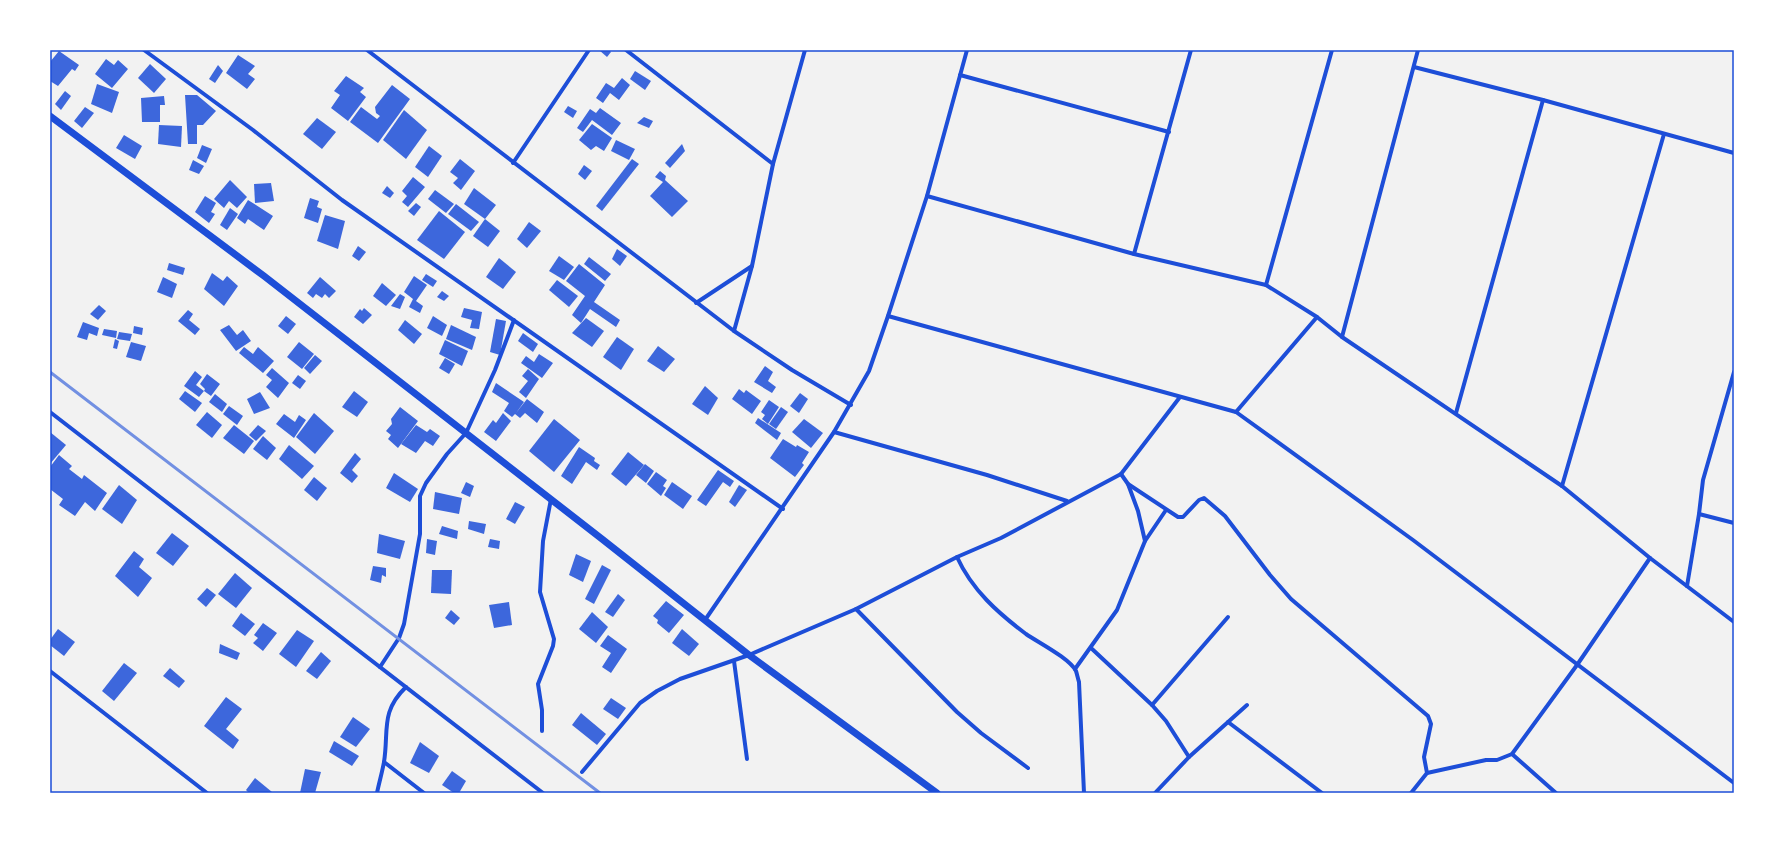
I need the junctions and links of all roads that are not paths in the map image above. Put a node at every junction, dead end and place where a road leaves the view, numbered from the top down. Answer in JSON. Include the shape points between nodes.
{"nodes":[{"id":1,"x":144,"y":50,"type":"edge"},
{"id":2,"x":367,"y":50,"type":"edge"},
{"id":3,"x":589,"y":50,"type":"edge"},
{"id":4,"x":626,"y":50,"type":"edge"},
{"id":5,"x":805,"y":50,"type":"edge"},
{"id":6,"x":967,"y":50,"type":"edge"},
{"id":7,"x":1191,"y":50,"type":"edge"},
{"id":8,"x":1332,"y":50,"type":"edge"},
{"id":9,"x":1418,"y":50,"type":"edge"},
{"id":10,"x":1414,"y":67,"type":"junction"},
{"id":11,"x":960,"y":76,"type":"junction"},
{"id":12,"x":1543,"y":100,"type":"junction"},
{"id":13,"x":50,"y":116,"type":"edge"},
{"id":14,"x":1169,"y":132,"type":"junction"},
{"id":15,"x":1664,"y":134,"type":"junction"},
{"id":16,"x":1734,"y":153,"type":"edge"},
{"id":17,"x":513,"y":163,"type":"junction"},
{"id":18,"x":773,"y":164,"type":"junction"},
{"id":19,"x":927,"y":196,"type":"junction"},
{"id":20,"x":1134,"y":254,"type":"junction"},
{"id":21,"x":752,"y":266,"type":"junction"},
{"id":22,"x":1266,"y":285,"type":"junction"},
{"id":23,"x":696,"y":303,"type":"junction"},
{"id":24,"x":888,"y":316,"type":"junction"},
{"id":25,"x":1317,"y":316,"type":"junction"},
{"id":26,"x":514,"y":320,"type":"junction"},
{"id":27,"x":734,"y":331,"type":"junction"},
{"id":28,"x":1342,"y":338,"type":"junction"},
{"id":29,"x":1734,"y":372,"type":"edge"},
{"id":30,"x":1733,"y":382,"type":"edge"},
{"id":31,"x":1180,"y":397,"type":"junction"},
{"id":32,"x":851,"y":405,"type":"junction"},
{"id":33,"x":50,"y":412,"type":"edge"},
{"id":34,"x":1236,"y":412,"type":"junction"},
{"id":35,"x":1456,"y":413,"type":"junction"},
{"id":36,"x":834,"y":432,"type":"junction"},
{"id":37,"x":466,"y":433,"type":"junction"},
{"id":38,"x":1121,"y":474,"type":"junction"},
{"id":39,"x":1128,"y":484,"type":"junction"},
{"id":40,"x":1562,"y":486,"type":"junction"},
{"id":41,"x":551,"y":499,"type":"junction"},
{"id":42,"x":1067,"y":501,"type":"junction"},
{"id":43,"x":782,"y":509,"type":"junction"},
{"id":44,"x":1166,"y":510,"type":"junction"},
{"id":45,"x":1700,"y":514,"type":"junction"},
{"id":46,"x":1734,"y":522,"type":"edge"},
{"id":47,"x":1146,"y":540,"type":"junction"},
{"id":48,"x":957,"y":557,"type":"junction"},
{"id":49,"x":1650,"y":558,"type":"junction"},
{"id":50,"x":1687,"y":586,"type":"junction"},
{"id":51,"x":856,"y":609,"type":"junction"},
{"id":52,"x":1228,"y":617,"type":"dead end"},
{"id":53,"x":705,"y":620,"type":"junction"},
{"id":54,"x":1734,"y":622,"type":"edge"},
{"id":55,"x":1091,"y":648,"type":"junction"},
{"id":56,"x":749,"y":655,"type":"junction"},
{"id":57,"x":734,"y":660,"type":"junction"},
{"id":58,"x":1577,"y":665,"type":"junction"},
{"id":59,"x":380,"y":667,"type":"junction"},
{"id":60,"x":1075,"y":670,"type":"junction"},
{"id":61,"x":50,"y":671,"type":"edge"},
{"id":62,"x":406,"y":687,"type":"junction"},
{"id":63,"x":1152,"y":704,"type":"junction"},
{"id":64,"x":1247,"y":705,"type":"dead end"},
{"id":65,"x":1228,"y":722,"type":"junction"},
{"id":66,"x":542,"y":731,"type":"dead end"},
{"id":67,"x":1512,"y":754,"type":"junction"},
{"id":68,"x":1189,"y":757,"type":"junction"},
{"id":69,"x":747,"y":759,"type":"dead end"},
{"id":70,"x":384,"y":762,"type":"junction"},
{"id":71,"x":1028,"y":768,"type":"dead end"},
{"id":72,"x":582,"y":772,"type":"dead end"},
{"id":73,"x":1427,"y":773,"type":"junction"},
{"id":74,"x":1734,"y":783,"type":"edge"},
{"id":75,"x":207,"y":793,"type":"edge"},
{"id":76,"x":377,"y":793,"type":"edge"},
{"id":77,"x":424,"y":793,"type":"edge"},
{"id":78,"x":543,"y":793,"type":"edge"},
{"id":79,"x":937,"y":793,"type":"edge"},
{"id":80,"x":1084,"y":793,"type":"edge"},
{"id":81,"x":1155,"y":793,"type":"edge"},
{"id":82,"x":1322,"y":793,"type":"edge"},
{"id":83,"x":1411,"y":793,"type":"edge"},
{"id":84,"x":1556,"y":793,"type":"edge"}],
"edges":[{"from":1,"to":26,"type":"street","via":[[253,130],[342,200]]},
{"from":2,"to":17,"type":"street"},
{"from":3,"to":17,"type":"street"},
{"from":4,"to":18,"type":"street"},
{"from":5,"to":18,"type":"street"},
{"from":6,"to":11,"type":"street"},
{"from":7,"to":14,"type":"street"},
{"from":8,"to":22,"type":"street"},
{"from":9,"to":10,"type":"street"},
{"from":10,"to":12,"type":"street"},
{"from":10,"to":28,"type":"street"},
{"from":11,"to":14,"type":"street"},
{"from":11,"to":19,"type":"street"},
{"from":12,"to":15,"type":"street"},
{"from":12,"to":35,"type":"street"},
{"from":13,"to":37,"type":"street","via":[[264,276]]},
{"from":14,"to":20,"type":"street"},
{"from":15,"to":16,"type":"street"},
{"from":15,"to":40,"type":"street"},
{"from":17,"to":23,"type":"street"},
{"from":18,"to":21,"type":"street"},
{"from":19,"to":20,"type":"street"},
{"from":19,"to":24,"type":"street"},
{"from":20,"to":22,"type":"street"},
{"from":21,"to":23,"type":"street"},
{"from":21,"to":27,"type":"street"},
{"from":22,"to":25,"type":"street"},
{"from":23,"to":27,"type":"street"},
{"from":24,"to":31,"type":"street"},
{"from":24,"to":32,"type":"street","via":[[869,371]]},
{"from":25,"to":28,"type":"street"},
{"from":25,"to":34,"type":"street"},
{"from":26,"to":37,"type":"street","via":[[495,370]]},
{"from":26,"to":43,"type":"street"},
{"from":27,"to":32,"type":"street"},
{"from":28,"to":35,"type":"street"},
{"from":29,"to":30,"type":"street"},
{"from":30,"to":45,"type":"street","via":[[1703,480]]},
{"from":31,"to":34,"type":"street"},
{"from":31,"to":38,"type":"street"},
{"from":32,"to":36,"type":"street"},
{"from":33,"to":59,"type":"street"},
{"from":34,"to":58,"type":"street","via":[[1413,540]]},
{"from":35,"to":40,"type":"street"},
{"from":36,"to":42,"type":"street","via":[[987,475]]},
{"from":36,"to":43,"type":"street"},
{"from":37,"to":41,"type":"street"},
{"from":37,"to":59,"type":"street","via":[[447,454],[420,496],[420,534],[404,624],[399,638]]},
{"from":38,"to":39,"type":"street"},
{"from":38,"to":42,"type":"street"},
{"from":39,"to":44,"type":"street"},
{"from":39,"to":47,"type":"street"},
{"from":40,"to":49,"type":"street"},
{"from":41,"to":53,"type":"street"},
{"from":41,"to":66,"type":"street","via":[[543,541],[540,592],[554,646],[538,684]]},
{"from":42,"to":48,"type":"street","via":[[1001,538]]},
{"from":43,"to":53,"type":"street"},
{"from":44,"to":47,"type":"street"},
{"from":44,"to":73,"type":"street","via":[[1183,517],[1204,498],[1235,527],[1270,576],[1292,599],[1423,709],[1431,724],[1424,757]]},
{"from":45,"to":46,"type":"street"},
{"from":45,"to":50,"type":"street"},
{"from":47,"to":55,"type":"street","via":[[1117,610]]},
{"from":48,"to":51,"type":"street"},
{"from":48,"to":60,"type":"street","via":[[981,596]]},
{"from":49,"to":50,"type":"street"},
{"from":49,"to":58,"type":"street"},
{"from":50,"to":54,"type":"street"},
{"from":51,"to":56,"type":"street"},
{"from":51,"to":71,"type":"street","via":[[957,712]]},
{"from":52,"to":63,"type":"street"},
{"from":53,"to":56,"type":"street"},
{"from":55,"to":60,"type":"street"},
{"from":55,"to":63,"type":"street"},
{"from":56,"to":57,"type":"street"},
{"from":56,"to":79,"type":"street"},
{"from":57,"to":69,"type":"street"},
{"from":57,"to":72,"type":"street","via":[[680,679],[640,703]]},
{"from":58,"to":67,"type":"street"},
{"from":58,"to":74,"type":"street"},
{"from":59,"to":62,"type":"street"},
{"from":60,"to":80,"type":"street","via":[[1079,682]]},
{"from":61,"to":75,"type":"street"},
{"from":62,"to":70,"type":"street","via":[[395,698],[390,708]]},
{"from":62,"to":78,"type":"street"},
{"from":63,"to":68,"type":"street"},
{"from":64,"to":65,"type":"street"},
{"from":65,"to":68,"type":"street"},
{"from":65,"to":82,"type":"street"},
{"from":67,"to":73,"type":"street","via":[[1497,760]]},
{"from":67,"to":84,"type":"street"},
{"from":68,"to":81,"type":"street"},
{"from":70,"to":76,"type":"street"},
{"from":70,"to":77,"type":"street"},
{"from":73,"to":83,"type":"street"}]}
